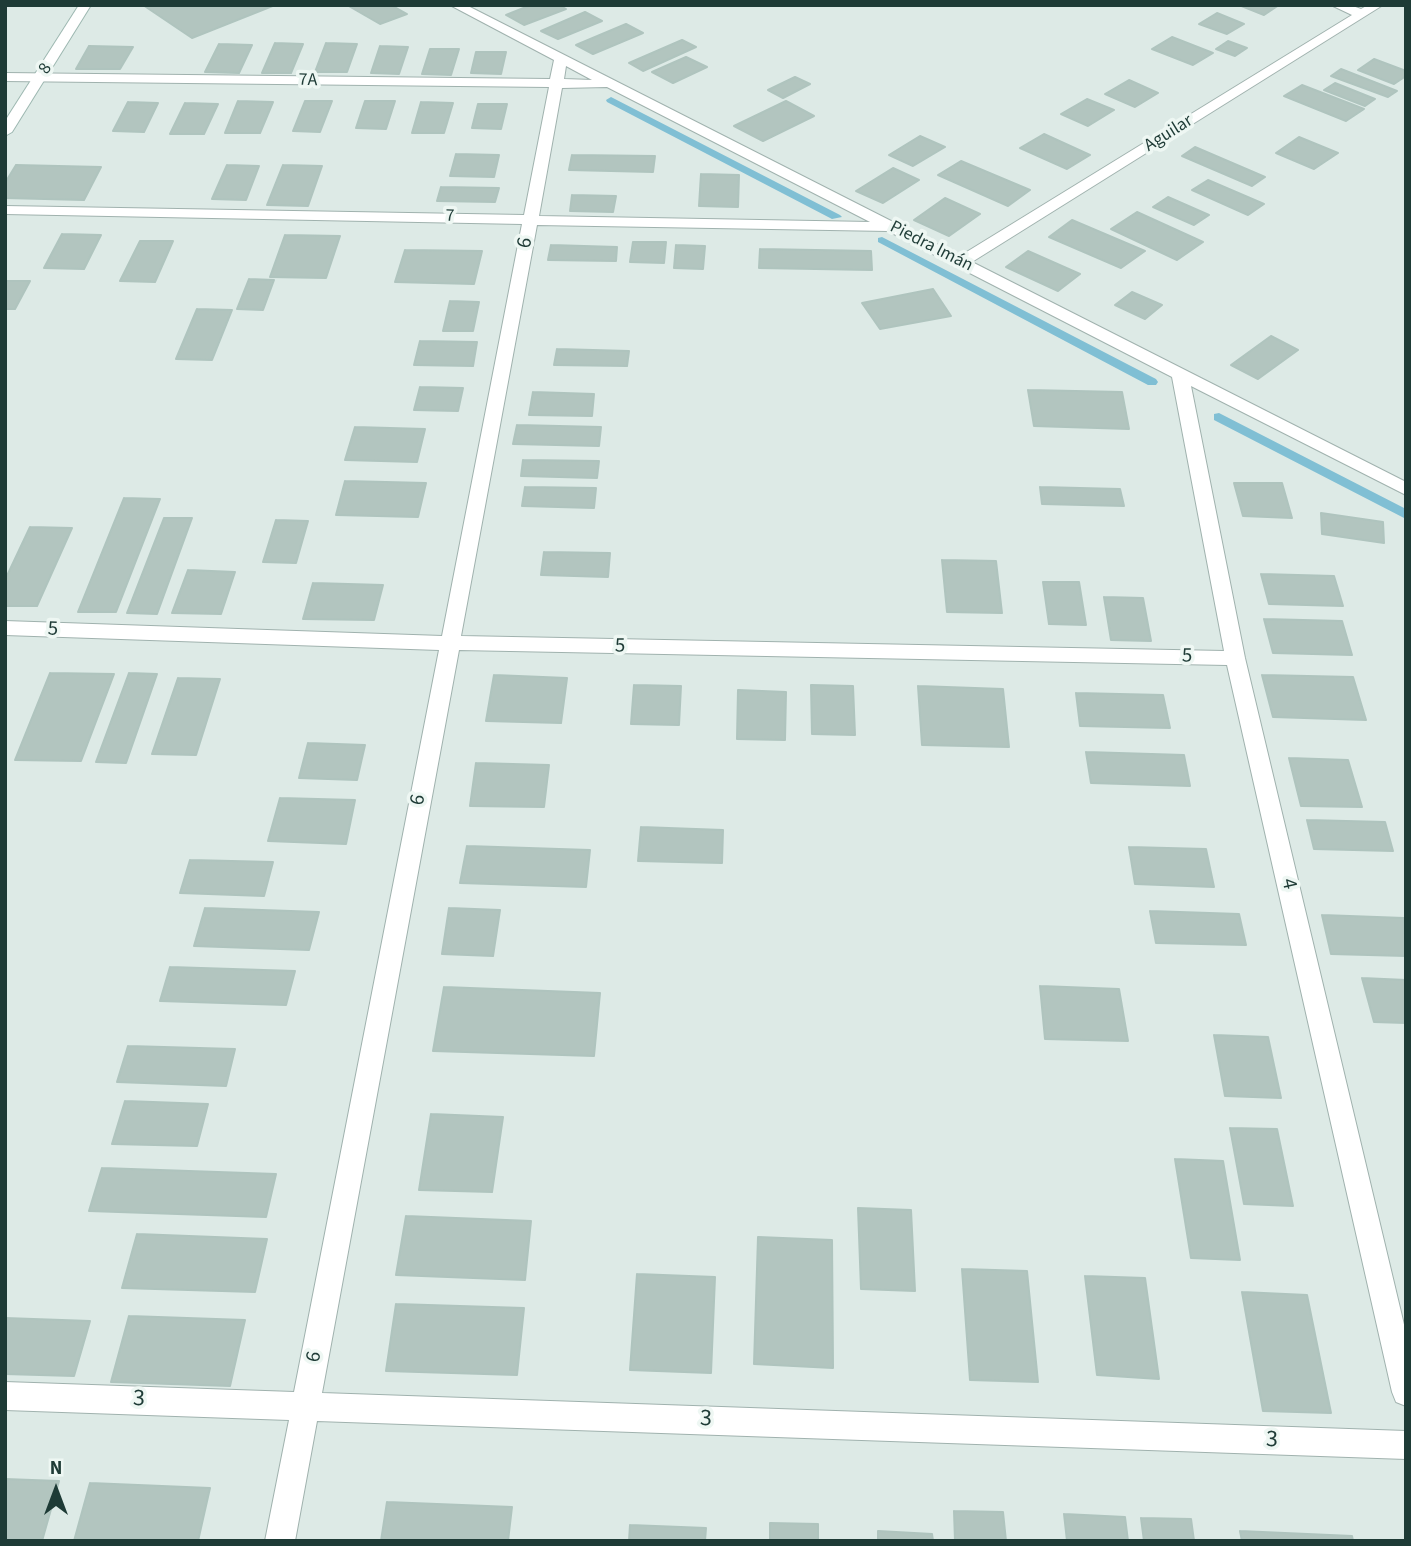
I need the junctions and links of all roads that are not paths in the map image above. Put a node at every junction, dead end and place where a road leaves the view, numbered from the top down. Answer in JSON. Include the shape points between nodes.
{"nodes":[{"id":1,"x":85,"y":5,"type":"edge"},
{"id":2,"x":456,"y":5,"type":"edge"},
{"id":3,"x":1337,"y":5,"type":"edge"},
{"id":4,"x":1377,"y":5,"type":"edge"},
{"id":5,"x":1362,"y":14,"type":"junction"},
{"id":6,"x":561,"y":59,"type":"junction"},
{"id":7,"x":5,"y":77,"type":"edge"},
{"id":8,"x":40,"y":78,"type":"junction"},
{"id":9,"x":555,"y":84,"type":"junction"},
{"id":10,"x":610,"y":84,"type":"junction"},
{"id":11,"x":5,"y":132,"type":"edge"},
{"id":12,"x":5,"y":211,"type":"edge"},
{"id":13,"x":531,"y":218,"type":"junction"},
{"id":14,"x":894,"y":227,"type":"junction"},
{"id":15,"x":961,"y":262,"type":"junction"},
{"id":16,"x":1180,"y":374,"type":"junction"},
{"id":17,"x":1406,"y":489,"type":"edge"},
{"id":18,"x":5,"y":628,"type":"edge"},
{"id":19,"x":449,"y":643,"type":"junction"},
{"id":20,"x":1235,"y":658,"type":"junction"},
{"id":21,"x":1406,"y":1392,"type":"edge"},
{"id":22,"x":5,"y":1396,"type":"edge"},
{"id":23,"x":305,"y":1406,"type":"junction"},
{"id":24,"x":1406,"y":1445,"type":"edge"},
{"id":25,"x":280,"y":1541,"type":"edge"}],
"edges":[{"from":1,"to":8,"type":"street","name":"8"},
{"from":2,"to":6,"type":"street","name":"Piedra lmán"},
{"from":3,"to":5,"type":"street"},
{"from":4,"to":5,"type":"street","name":"Aguilar"},
{"from":5,"to":15,"type":"street","name":"Aguilar"},
{"from":6,"to":9,"type":"street","name":"6"},
{"from":6,"to":10,"type":"street","name":"Piedra lmán"},
{"from":7,"to":8,"type":"street","name":"7A"},
{"from":8,"to":9,"type":"street","name":"7A"},
{"from":8,"to":11,"type":"street","name":"8"},
{"from":9,"to":10,"type":"street","name":"7A"},
{"from":9,"to":13,"type":"street","name":"6"},
{"from":10,"to":14,"type":"street","name":"Piedra lmán"},
{"from":12,"to":13,"type":"street","name":"7"},
{"from":13,"to":14,"type":"street","name":"7"},
{"from":13,"to":19,"type":"street","name":"6"},
{"from":14,"to":15,"type":"street","name":"Piedra lmán"},
{"from":15,"to":16,"type":"street","name":"Piedra lmán"},
{"from":16,"to":17,"type":"street","name":"Piedra lmán"},
{"from":16,"to":20,"type":"street","name":"4"},
{"from":18,"to":19,"type":"street","name":"5"},
{"from":19,"to":20,"type":"street","name":"5"},
{"from":19,"to":23,"type":"street","name":"6"},
{"from":20,"to":21,"type":"street","name":"4"},
{"from":22,"to":23,"type":"street","name":"3"},
{"from":23,"to":24,"type":"street","name":"3"},
{"from":23,"to":25,"type":"street","name":"6"}]}
